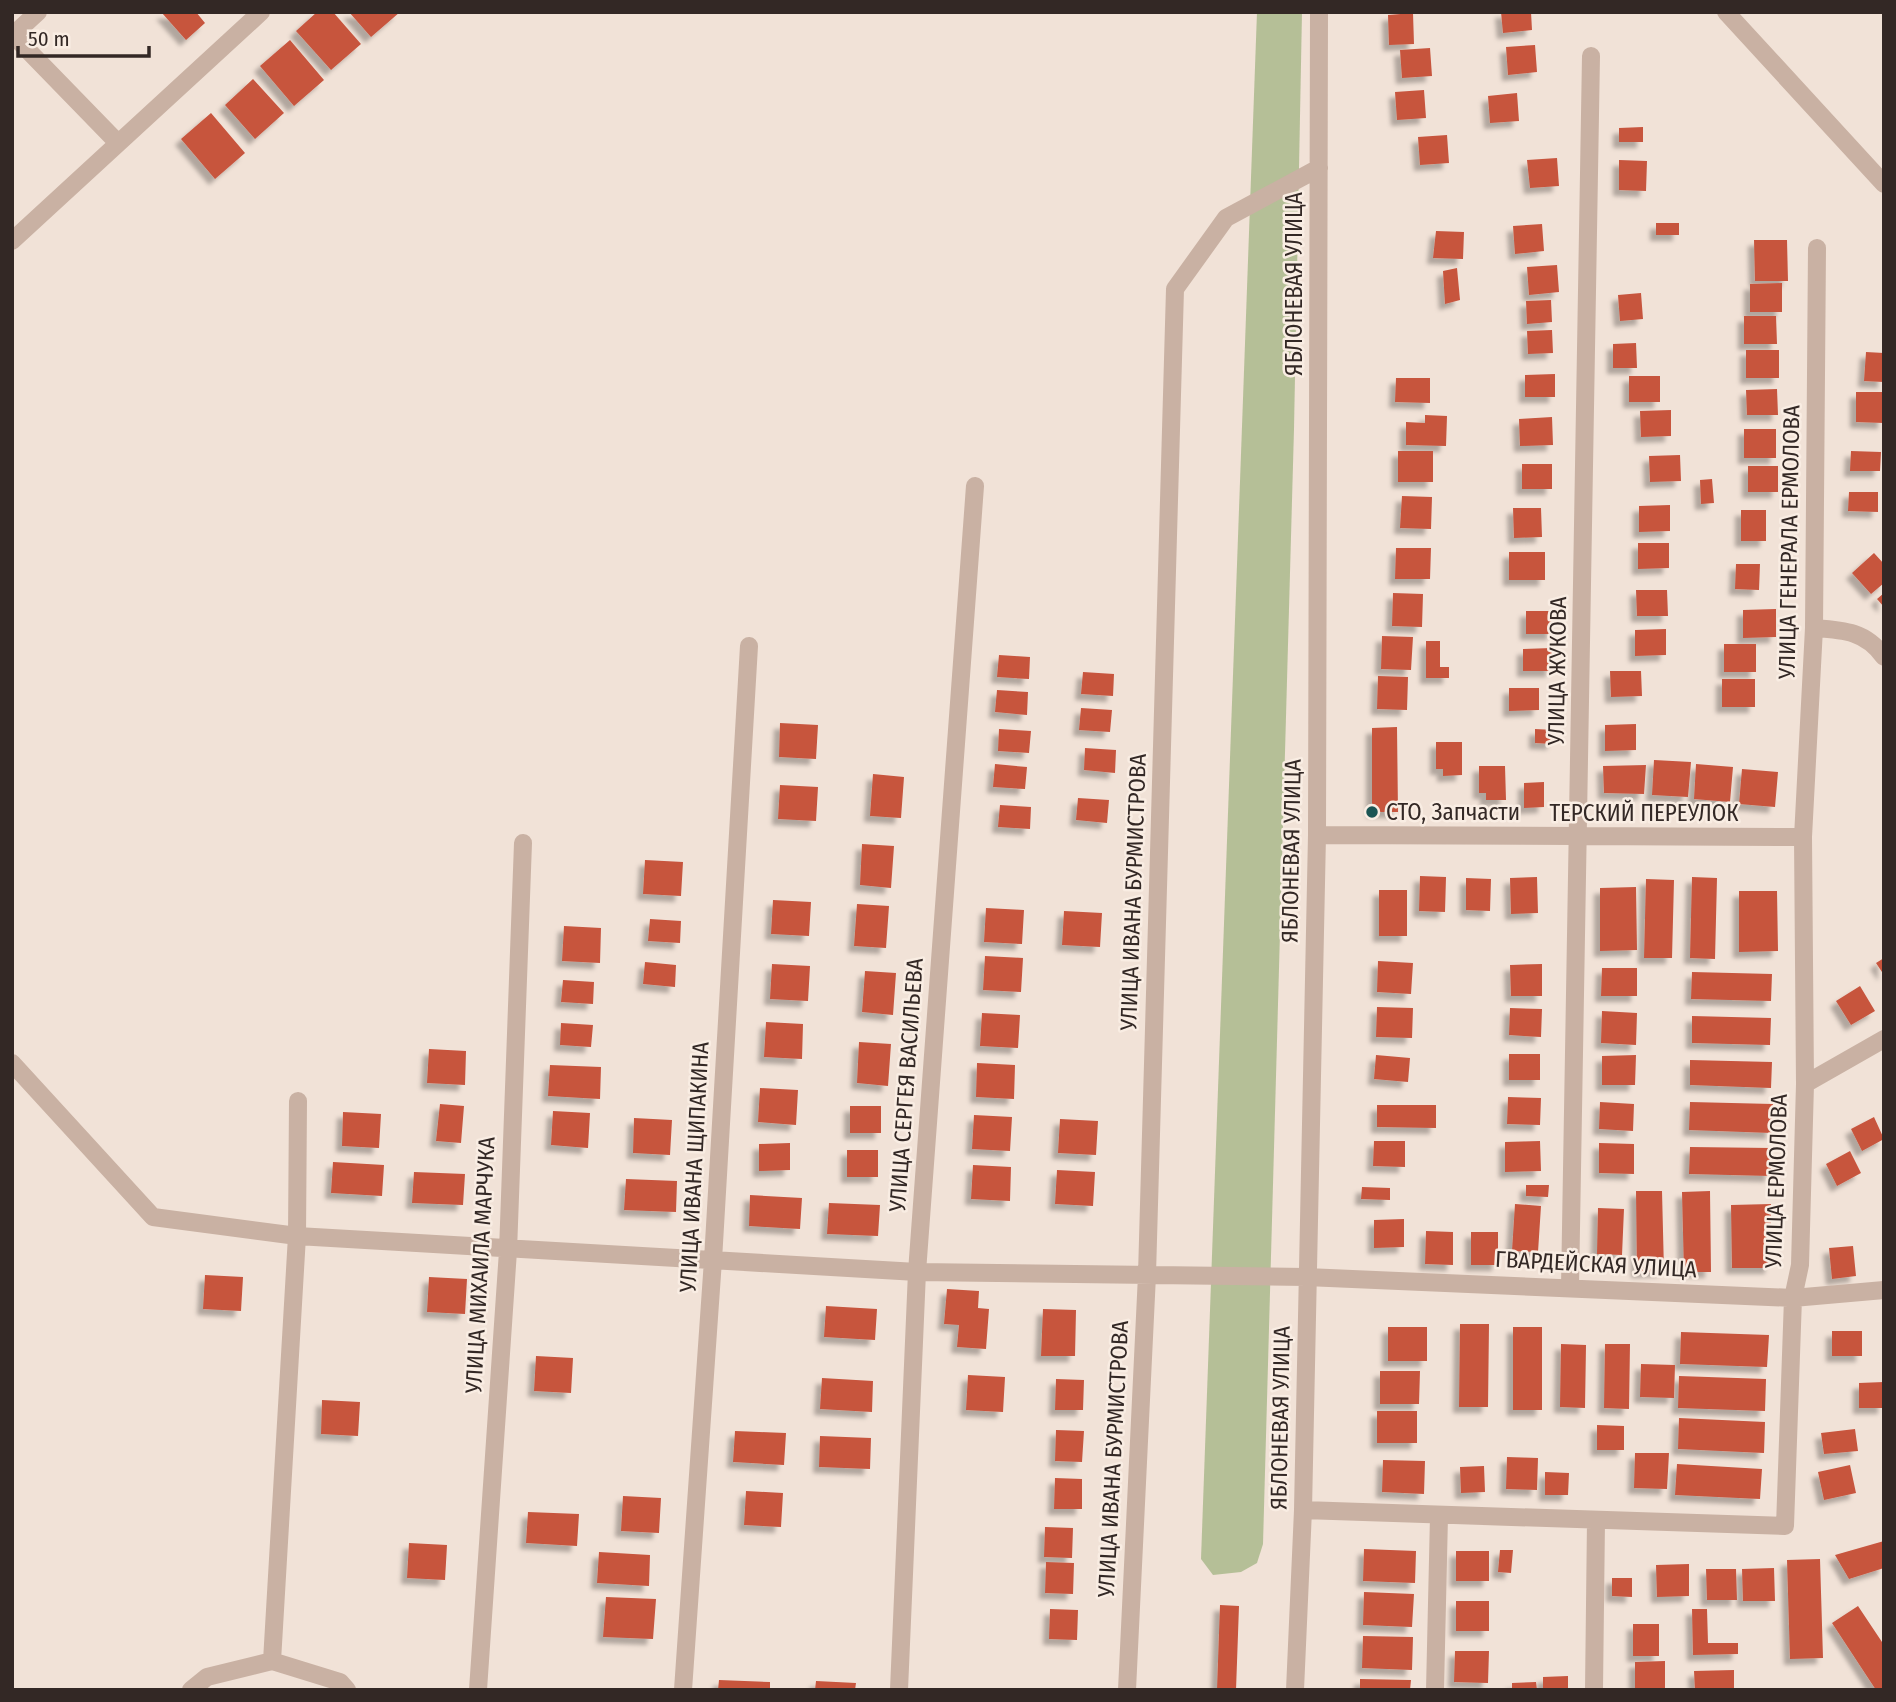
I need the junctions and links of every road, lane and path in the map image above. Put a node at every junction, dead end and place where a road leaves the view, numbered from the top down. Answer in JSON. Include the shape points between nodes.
{"nodes":[{"id":1,"x":38,"y":12,"type":"edge"},
{"id":2,"x":261,"y":12,"type":"edge"},
{"id":3,"x":1319,"y":12,"type":"edge"},
{"id":4,"x":1726,"y":12,"type":"edge"},
{"id":5,"x":13,"y":35,"type":"edge"},
{"id":6,"x":1591,"y":56,"type":"dead end"},
{"id":7,"x":118,"y":143,"type":"junction"},
{"id":8,"x":1319,"y":168,"type":"junction"},
{"id":9,"x":1884,"y":184,"type":"edge"},
{"id":10,"x":12,"y":241,"type":"edge"},
{"id":11,"x":1817,"y":248,"type":"dead end"},
{"id":12,"x":975,"y":486,"type":"dead end"},
{"id":13,"x":1814,"y":628,"type":"junction"},
{"id":14,"x":749,"y":646,"type":"dead end"},
{"id":15,"x":1884,"y":657,"type":"edge"},
{"id":16,"x":1317,"y":835,"type":"junction"},
{"id":17,"x":1803,"y":836,"type":"junction"},
{"id":18,"x":1579,"y":838,"type":"junction"},
{"id":19,"x":523,"y":843,"type":"dead end"},
{"id":20,"x":1884,"y":1040,"type":"edge"},
{"id":21,"x":12,"y":1063,"type":"edge"},
{"id":22,"x":1804,"y":1084,"type":"junction"},
{"id":23,"x":298,"y":1101,"type":"dead end"},
{"id":24,"x":297,"y":1236,"type":"junction"},
{"id":25,"x":508,"y":1251,"type":"junction"},
{"id":26,"x":713,"y":1260,"type":"junction"},
{"id":27,"x":916,"y":1272,"type":"junction"},
{"id":28,"x":1147,"y":1275,"type":"junction"},
{"id":29,"x":1307,"y":1277,"type":"junction"},
{"id":30,"x":1570,"y":1287,"type":"junction"},
{"id":31,"x":1884,"y":1290,"type":"edge"},
{"id":32,"x":1793,"y":1298,"type":"junction"},
{"id":33,"x":1304,"y":1510,"type":"junction"},
{"id":34,"x":1439,"y":1516,"type":"junction"},
{"id":35,"x":1595,"y":1520,"type":"junction"},
{"id":36,"x":272,"y":1661,"type":"junction"},
{"id":37,"x":191,"y":1690,"type":"edge"},
{"id":38,"x":347,"y":1690,"type":"edge"},
{"id":39,"x":478,"y":1690,"type":"edge"},
{"id":40,"x":683,"y":1690,"type":"edge"},
{"id":41,"x":899,"y":1690,"type":"edge"},
{"id":42,"x":1127,"y":1690,"type":"edge"},
{"id":43,"x":1295,"y":1690,"type":"edge"},
{"id":44,"x":1435,"y":1690,"type":"edge"},
{"id":45,"x":1594,"y":1690,"type":"edge"}],
"edges":[{"from":1,"to":5,"type":"street"},
{"from":2,"to":7,"type":"street"},
{"from":3,"to":8,"type":"street","name":"ЯБЛОНЕВАЯ УЛИЦА"},
{"from":4,"to":9,"type":"street"},
{"from":5,"to":7,"type":"street"},
{"from":6,"to":18,"type":"street","name":"УЛИЦА ЖУКОВА"},
{"from":7,"to":10,"type":"street"},
{"from":8,"to":16,"type":"street","name":"ЯБЛОНЕВАЯ УЛИЦА"},
{"from":8,"to":28,"type":"street","name":"УЛИЦА ИВАНА БУРМИСТРОВА","via":[[1226,218],[1175,289]]},
{"from":11,"to":13,"type":"street","name":"УЛИЦА ГЕНЕРАЛА ЕРМОЛОВА"},
{"from":12,"to":27,"type":"street","name":"УЛИЦА СЕРГЕЯ ВАСИЛЬЕВА"},
{"from":13,"to":15,"type":"street","via":[[1849,631],[1873,642]]},
{"from":13,"to":17,"type":"street","name":"УЛИЦА ГЕНЕРАЛА ЕРМОЛОВА"},
{"from":14,"to":26,"type":"street","name":"УЛИЦА ИВАНА ЩИПАКИНА"},
{"from":16,"to":18,"type":"street","name":"ТЕРСКИЙ ПЕРЕУЛОК"},
{"from":16,"to":29,"type":"street","name":"ЯБЛОНЕВАЯ УЛИЦА"},
{"from":17,"to":18,"type":"street","name":"ТЕРСКИЙ ПЕРЕУЛОК"},
{"from":17,"to":22,"type":"street","name":"УЛИЦА ЕРМОЛОВА"},
{"from":18,"to":30,"type":"street","name":"УЛИЦА ЖУКОВА"},
{"from":19,"to":25,"type":"street","name":"УЛИЦА МИХАИЛА МАРЧУКА"},
{"from":20,"to":22,"type":"street"},
{"from":21,"to":24,"type":"street","name":"ГВАРДЕЙСКАЯ УЛИЦА","via":[[153,1217]]},
{"from":22,"to":32,"type":"street","name":"УЛИЦА ЕРМОЛОВА","via":[[1800,1265]]},
{"from":23,"to":24,"type":"street"},
{"from":24,"to":25,"type":"street","name":"ГВАРДЕЙСКАЯ УЛИЦА"},
{"from":24,"to":36,"type":"street"},
{"from":25,"to":26,"type":"street","name":"ГВАРДЕЙСКАЯ УЛИЦА"},
{"from":25,"to":39,"type":"street","name":"УЛИЦА МИХАИЛА МАРЧУКА"},
{"from":26,"to":27,"type":"street","name":"ГВАРДЕЙСКАЯ УЛИЦА"},
{"from":26,"to":40,"type":"street","name":"УЛИЦА ИВАНА ЩИПАКИНА"},
{"from":27,"to":28,"type":"street","name":"ГВАРДЕЙСКАЯ УЛИЦА"},
{"from":27,"to":41,"type":"street","name":"УЛИЦА СЕРГЕЯ ВАСИЛЬЕВА"},
{"from":28,"to":29,"type":"street","name":"ГВАРДЕЙСКАЯ УЛИЦА"},
{"from":28,"to":42,"type":"street","name":"УЛИЦА ИВАНА БУРМИСТРОВА"},
{"from":29,"to":30,"type":"street","name":"ГВАРДЕЙСКАЯ УЛИЦА"},
{"from":29,"to":33,"type":"street","name":"ЯБЛОНЕВАЯ УЛИЦА"},
{"from":30,"to":32,"type":"street","name":"ГВАРДЕЙСКАЯ УЛИЦА"},
{"from":31,"to":32,"type":"street","name":"ГВАРДЕЙСКАЯ УЛИЦА"},
{"from":32,"to":35,"type":"street","name":"УЛИЦА ЕРМОЛОВА","via":[[1785,1526]]},
{"from":33,"to":34,"type":"street"},
{"from":33,"to":43,"type":"street","name":"ЯБЛОНЕВАЯ УЛИЦА"},
{"from":34,"to":35,"type":"street"},
{"from":34,"to":44,"type":"street"},
{"from":35,"to":45,"type":"street"},
{"from":36,"to":37,"type":"street","via":[[207,1678]]},
{"from":36,"to":38,"type":"street","via":[[340,1682]]}]}
